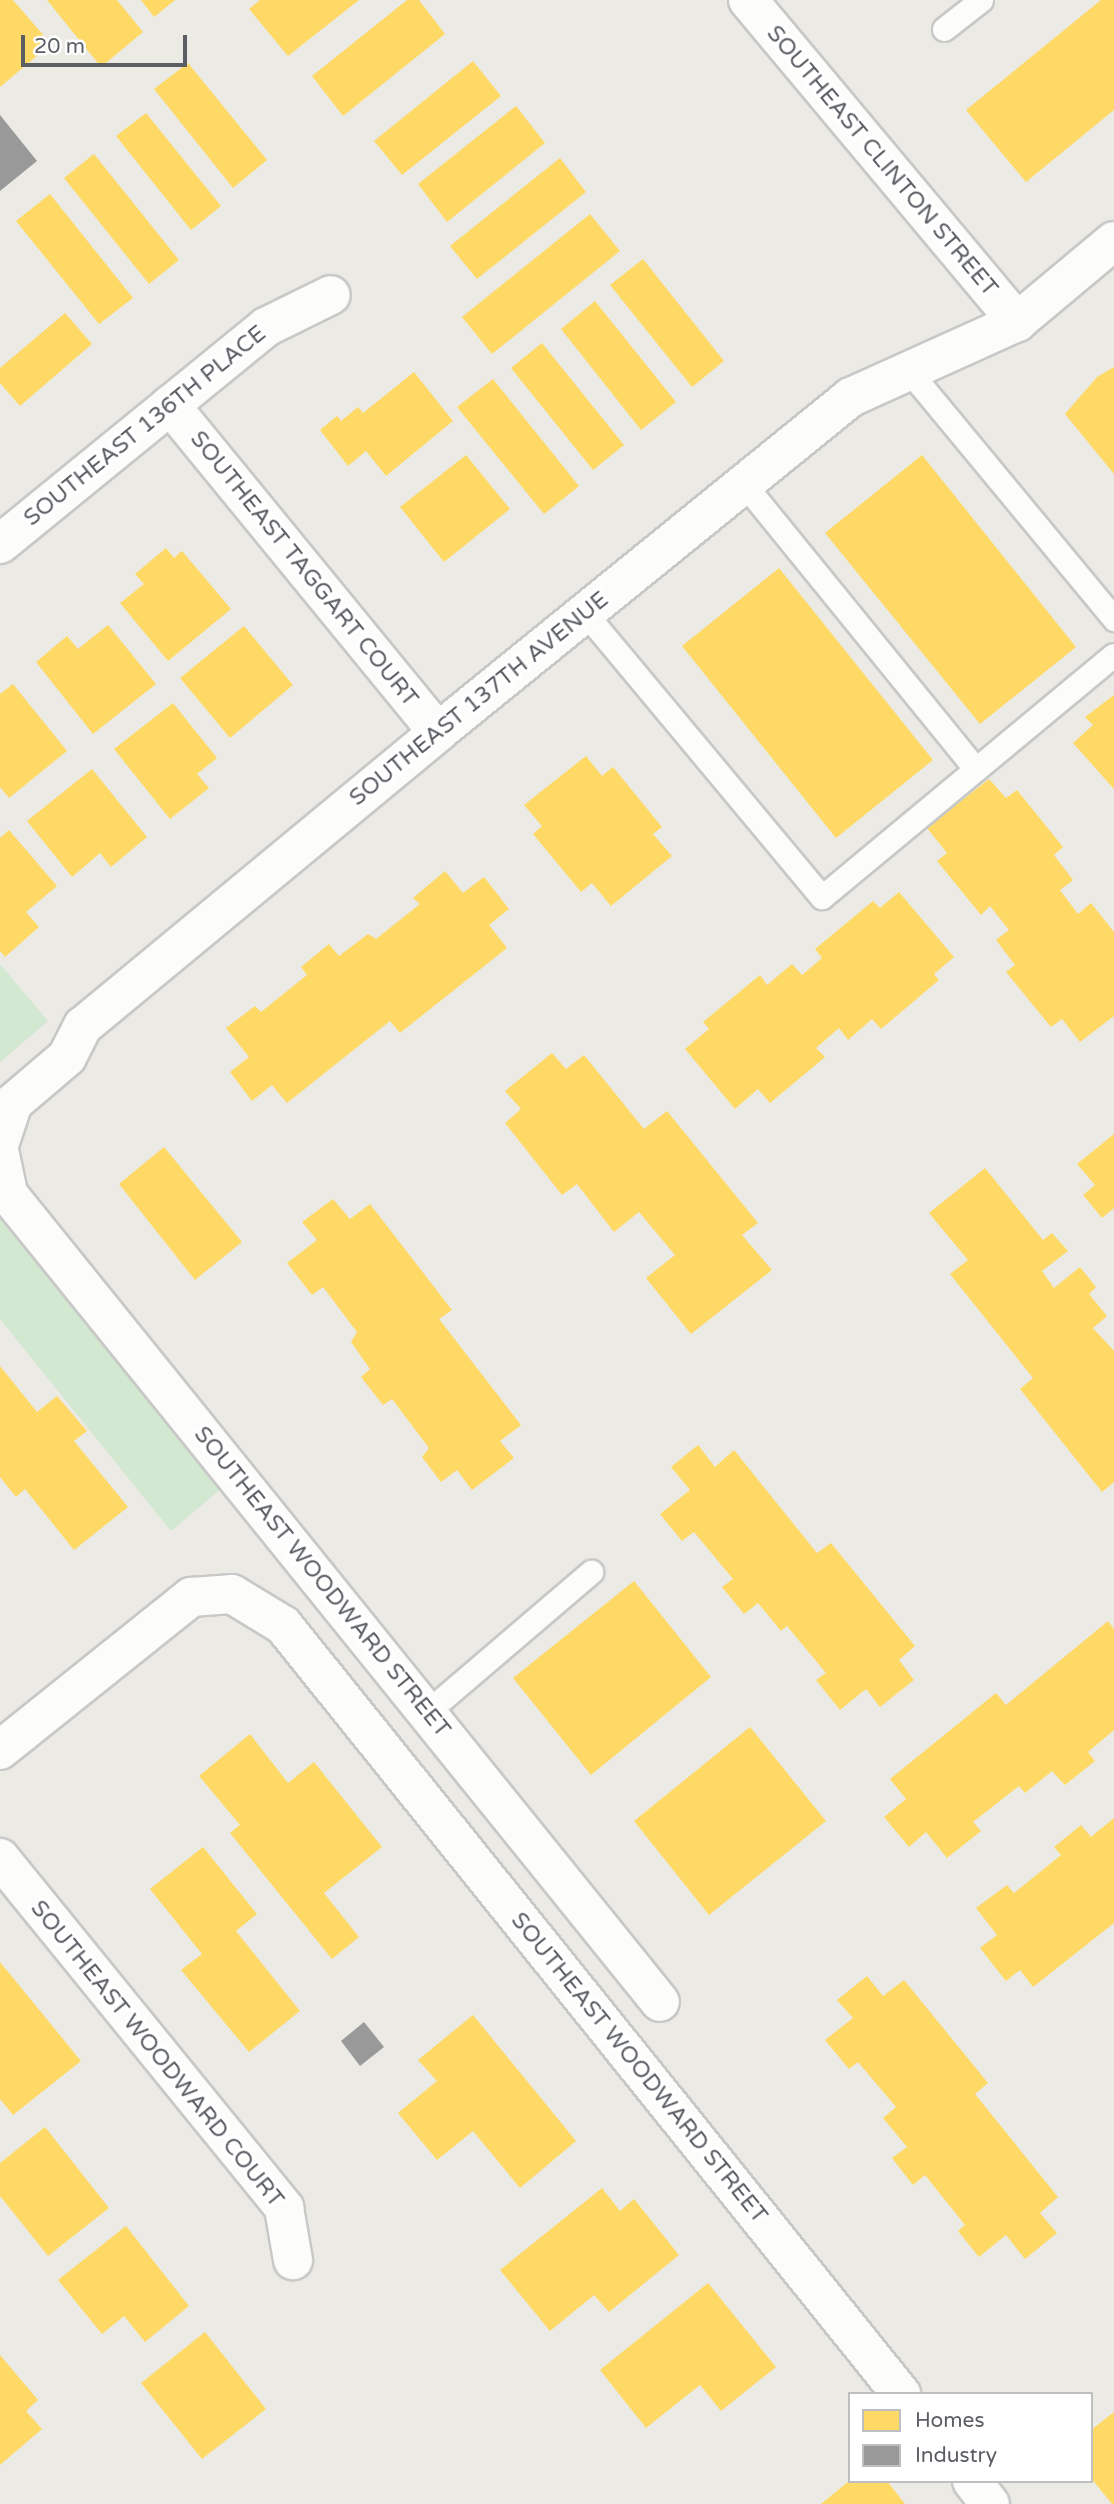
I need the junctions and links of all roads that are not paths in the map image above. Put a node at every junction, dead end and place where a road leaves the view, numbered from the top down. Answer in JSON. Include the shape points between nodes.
{"nodes":[{"id":1,"x":748,"y":0,"type":"edge"},
{"id":2,"x":981,"y":0,"type":"edge"},
{"id":3,"x":944,"y":29,"type":"dead end"},
{"id":4,"x":1114,"y":241,"type":"edge"},
{"id":5,"x":331,"y":295,"type":"dead end"},
{"id":6,"x":1017,"y":322,"type":"junction"},
{"id":7,"x":909,"y":371,"type":"junction"},
{"id":8,"x":170,"y":405,"type":"junction"},
{"id":9,"x":744,"y":484,"type":"junction"},
{"id":10,"x":0,"y":544,"type":"edge"},
{"id":11,"x":585,"y":612,"type":"junction"},
{"id":12,"x":1114,"y":619,"type":"edge"},
{"id":13,"x":1114,"y":655,"type":"edge"},
{"id":14,"x":438,"y":732,"type":"junction"},
{"id":15,"x":976,"y":769,"type":"junction"},
{"id":16,"x":0,"y":1142,"type":"edge"},
{"id":17,"x":0,"y":1155,"type":"edge"},
{"id":18,"x":592,"y":1572,"type":"dead end"},
{"id":19,"x":427,"y":1712,"type":"junction"},
{"id":20,"x":0,"y":1750,"type":"edge"},
{"id":21,"x":0,"y":1858,"type":"edge"},
{"id":22,"x":660,"y":2002,"type":"dead end"},
{"id":23,"x":293,"y":2260,"type":"dead end"},
{"id":24,"x":899,"y":2392,"type":"edge"},
{"id":25,"x":974,"y":2483,"type":"edge"},
{"id":26,"x":990,"y":2504,"type":"edge"}],
"edges":[{"from":1,"to":6,"type":"street","name":"SOUTHEAST CLINTON STREET"},
{"from":2,"to":3,"type":"lane"},
{"from":4,"to":6,"type":"street","name":"SOUTHEAST 137TH AVENUE"},
{"from":5,"to":8,"type":"street","name":"SOUTHEAST 136TH PLACE","via":[[266,327]]},
{"from":6,"to":7,"type":"street","name":"SOUTHEAST 137TH AVENUE"},
{"from":7,"to":9,"type":"street","name":"SOUTHEAST 137TH AVENUE","via":[[851,397]]},
{"from":7,"to":12,"type":"lane"},
{"from":8,"to":10,"type":"street","name":"SOUTHEAST 136TH PLACE"},
{"from":8,"to":14,"type":"street","name":"SOUTHEAST TAGGART COURT"},
{"from":9,"to":11,"type":"street","name":"SOUTHEAST 137TH AVENUE"},
{"from":9,"to":15,"type":"lane"},
{"from":11,"to":14,"type":"street","name":"SOUTHEAST 137TH AVENUE"},
{"from":11,"to":15,"type":"lane","via":[[822,897]]},
{"from":13,"to":15,"type":"lane"},
{"from":14,"to":16,"type":"street","name":"SOUTHEAST 137TH AVENUE","via":[[83,1026],[67,1057],[13,1103]]},
{"from":17,"to":19,"type":"street","name":"SOUTHEAST WOODWARD STREET","via":[[8,1194]]},
{"from":18,"to":19,"type":"lane"},
{"from":19,"to":22,"type":"street","name":"SOUTHEAST WOODWARD STREET"},
{"from":20,"to":24,"type":"street","name":"SOUTHEAST WOODWARD STREET","via":[[191,1597],[232,1594],[283,1625]]},
{"from":21,"to":23,"type":"street","name":"SOUTHEAST WOODWARD COURT","via":[[284,2208]]},
{"from":25,"to":26,"type":"street"}]}
